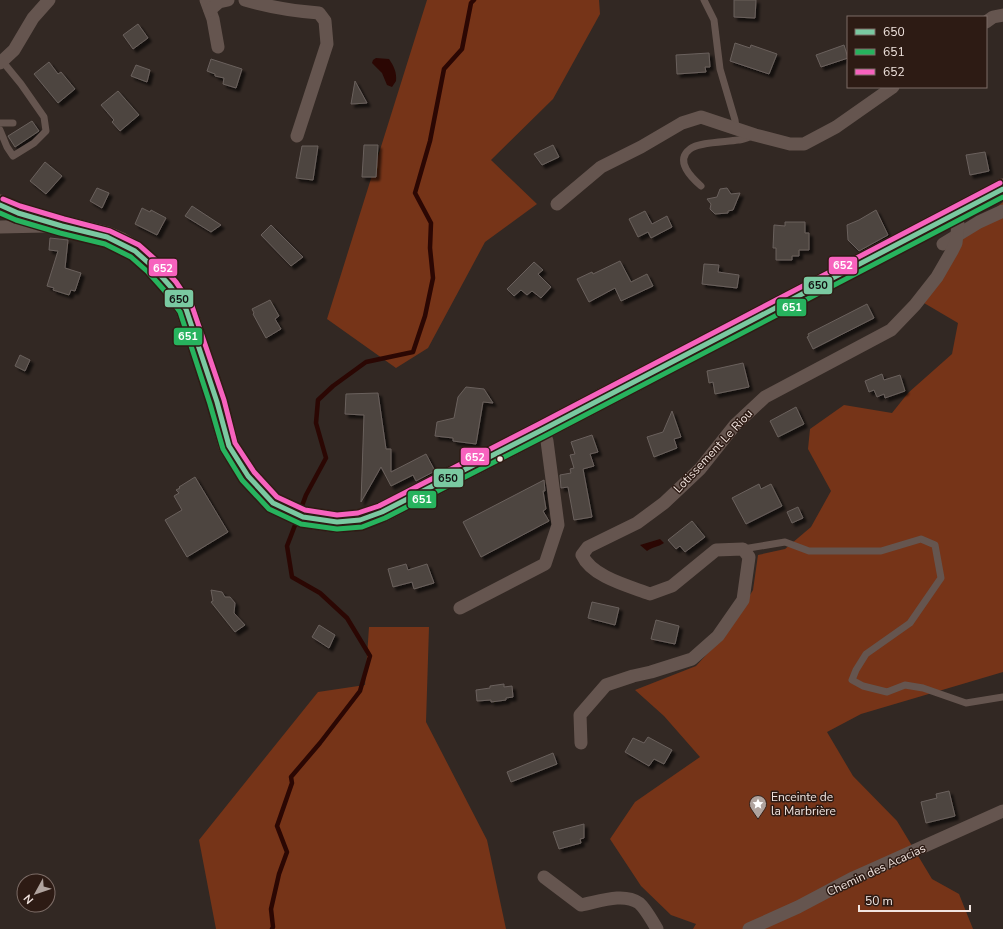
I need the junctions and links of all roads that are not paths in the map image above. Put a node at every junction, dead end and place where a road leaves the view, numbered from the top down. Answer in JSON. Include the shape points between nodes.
{"nodes":[{"id":1,"x":48,"y":0,"type":"edge"},
{"id":2,"x":228,"y":0,"type":"edge"},
{"id":3,"x":245,"y":0,"type":"edge"},
{"id":4,"x":704,"y":0,"type":"edge"},
{"id":5,"x":208,"y":5,"type":"edge"},
{"id":6,"x":1003,"y":15,"type":"edge"},
{"id":7,"x":987,"y":21,"type":"edge"},
{"id":8,"x":218,"y":47,"type":"dead end"},
{"id":9,"x":1,"y":62,"type":"edge"},
{"id":10,"x":892,"y":88,"type":"edge"},
{"id":11,"x":0,"y":123,"type":"edge"},
{"id":12,"x":13,"y":123,"type":"dead end"},
{"id":13,"x":736,"y":128,"type":"junction"},
{"id":14,"x":0,"y":130,"type":"edge"},
{"id":15,"x":755,"y":135,"type":"junction"},
{"id":16,"x":297,"y":136,"type":"dead end"},
{"id":17,"x":701,"y":186,"type":"dead end"},
{"id":18,"x":1003,"y":189,"type":"edge"},
{"id":19,"x":557,"y":204,"type":"dead end"},
{"id":20,"x":0,"y":205,"type":"edge"},
{"id":21,"x":1003,"y":211,"type":"edge"},
{"id":22,"x":956,"y":225,"type":"junction"},
{"id":23,"x":62,"y":226,"type":"junction"},
{"id":24,"x":0,"y":227,"type":"edge"},
{"id":25,"x":929,"y":229,"type":"junction"},
{"id":26,"x":947,"y":248,"type":"junction"},
{"id":27,"x":542,"y":430,"type":"junction"},
{"id":28,"x":743,"y":549,"type":"junction"},
{"id":29,"x":460,"y":608,"type":"dead end"},
{"id":30,"x":1003,"y":697,"type":"edge"},
{"id":31,"x":581,"y":743,"type":"dead end"},
{"id":32,"x":1003,"y":811,"type":"edge"},
{"id":33,"x":544,"y":877,"type":"dead end"},
{"id":34,"x":657,"y":929,"type":"edge"},
{"id":35,"x":749,"y":929,"type":"edge"}],
"edges":[{"from":1,"to":9,"type":"street","via":[[33,18],[14,50]]},
{"from":2,"to":5,"type":"street"},
{"from":3,"to":16,"type":"street","via":[[319,13],[324,21],[327,44]]},
{"from":4,"to":13,"type":"lane","via":[[714,20],[720,68]]},
{"from":5,"to":8,"type":"street"},
{"from":6,"to":7,"type":"street"},
{"from":9,"to":14,"type":"lane","via":[[21,84],[44,117],[46,131],[34,143],[13,156]]},
{"from":10,"to":15,"type":"street","via":[[836,127],[804,144],[790,144]]},
{"from":11,"to":12,"type":"lane"},
{"from":13,"to":15,"type":"street"},
{"from":13,"to":19,"type":"street","via":[[701,118],[682,123],[601,167]]},
{"from":15,"to":17,"type":"lane","via":[[690,148],[684,155],[684,166]]},
{"from":18,"to":22,"type":"main road"},
{"from":20,"to":23,"type":"main road"},
{"from":21,"to":22,"type":"street","via":[[978,222]]},
{"from":22,"to":25,"type":"main road"},
{"from":22,"to":26,"type":"street","via":[[956,243]]},
{"from":23,"to":24,"type":"street"},
{"from":23,"to":27,"type":"main road","via":[[121,243],[135,251],[170,286],[186,309],[229,446],[248,476],[273,503],[303,517],[337,522],[360,520],[382,512]]},
{"from":25,"to":26,"type":"street"},
{"from":25,"to":27,"type":"main road"},
{"from":26,"to":28,"type":"street","name":"Lotissement Le Riou","via":[[937,277],[915,306],[890,330],[765,398],[735,425],[700,469],[664,503],[637,523],[588,547],[582,555],[585,562],[604,576],[650,594],[672,586],[716,550]]},
{"from":27,"to":29,"type":"street","via":[[547,442],[558,525],[544,564]]},
{"from":28,"to":30,"type":"lane","via":[[785,542],[809,551],[881,551],[921,540],[935,545],[941,578],[910,623],[866,654],[852,680],[886,692],[905,686],[923,688],[966,704]]},
{"from":28,"to":31,"type":"street","via":[[749,556],[743,600],[718,636],[692,659],[606,685],[580,715]]},
{"from":32,"to":35,"type":"street","name":"Chemin des Acacias","via":[[851,879]]},
{"from":33,"to":34,"type":"street","via":[[581,905],[617,898],[629,899],[640,904]]}]}
